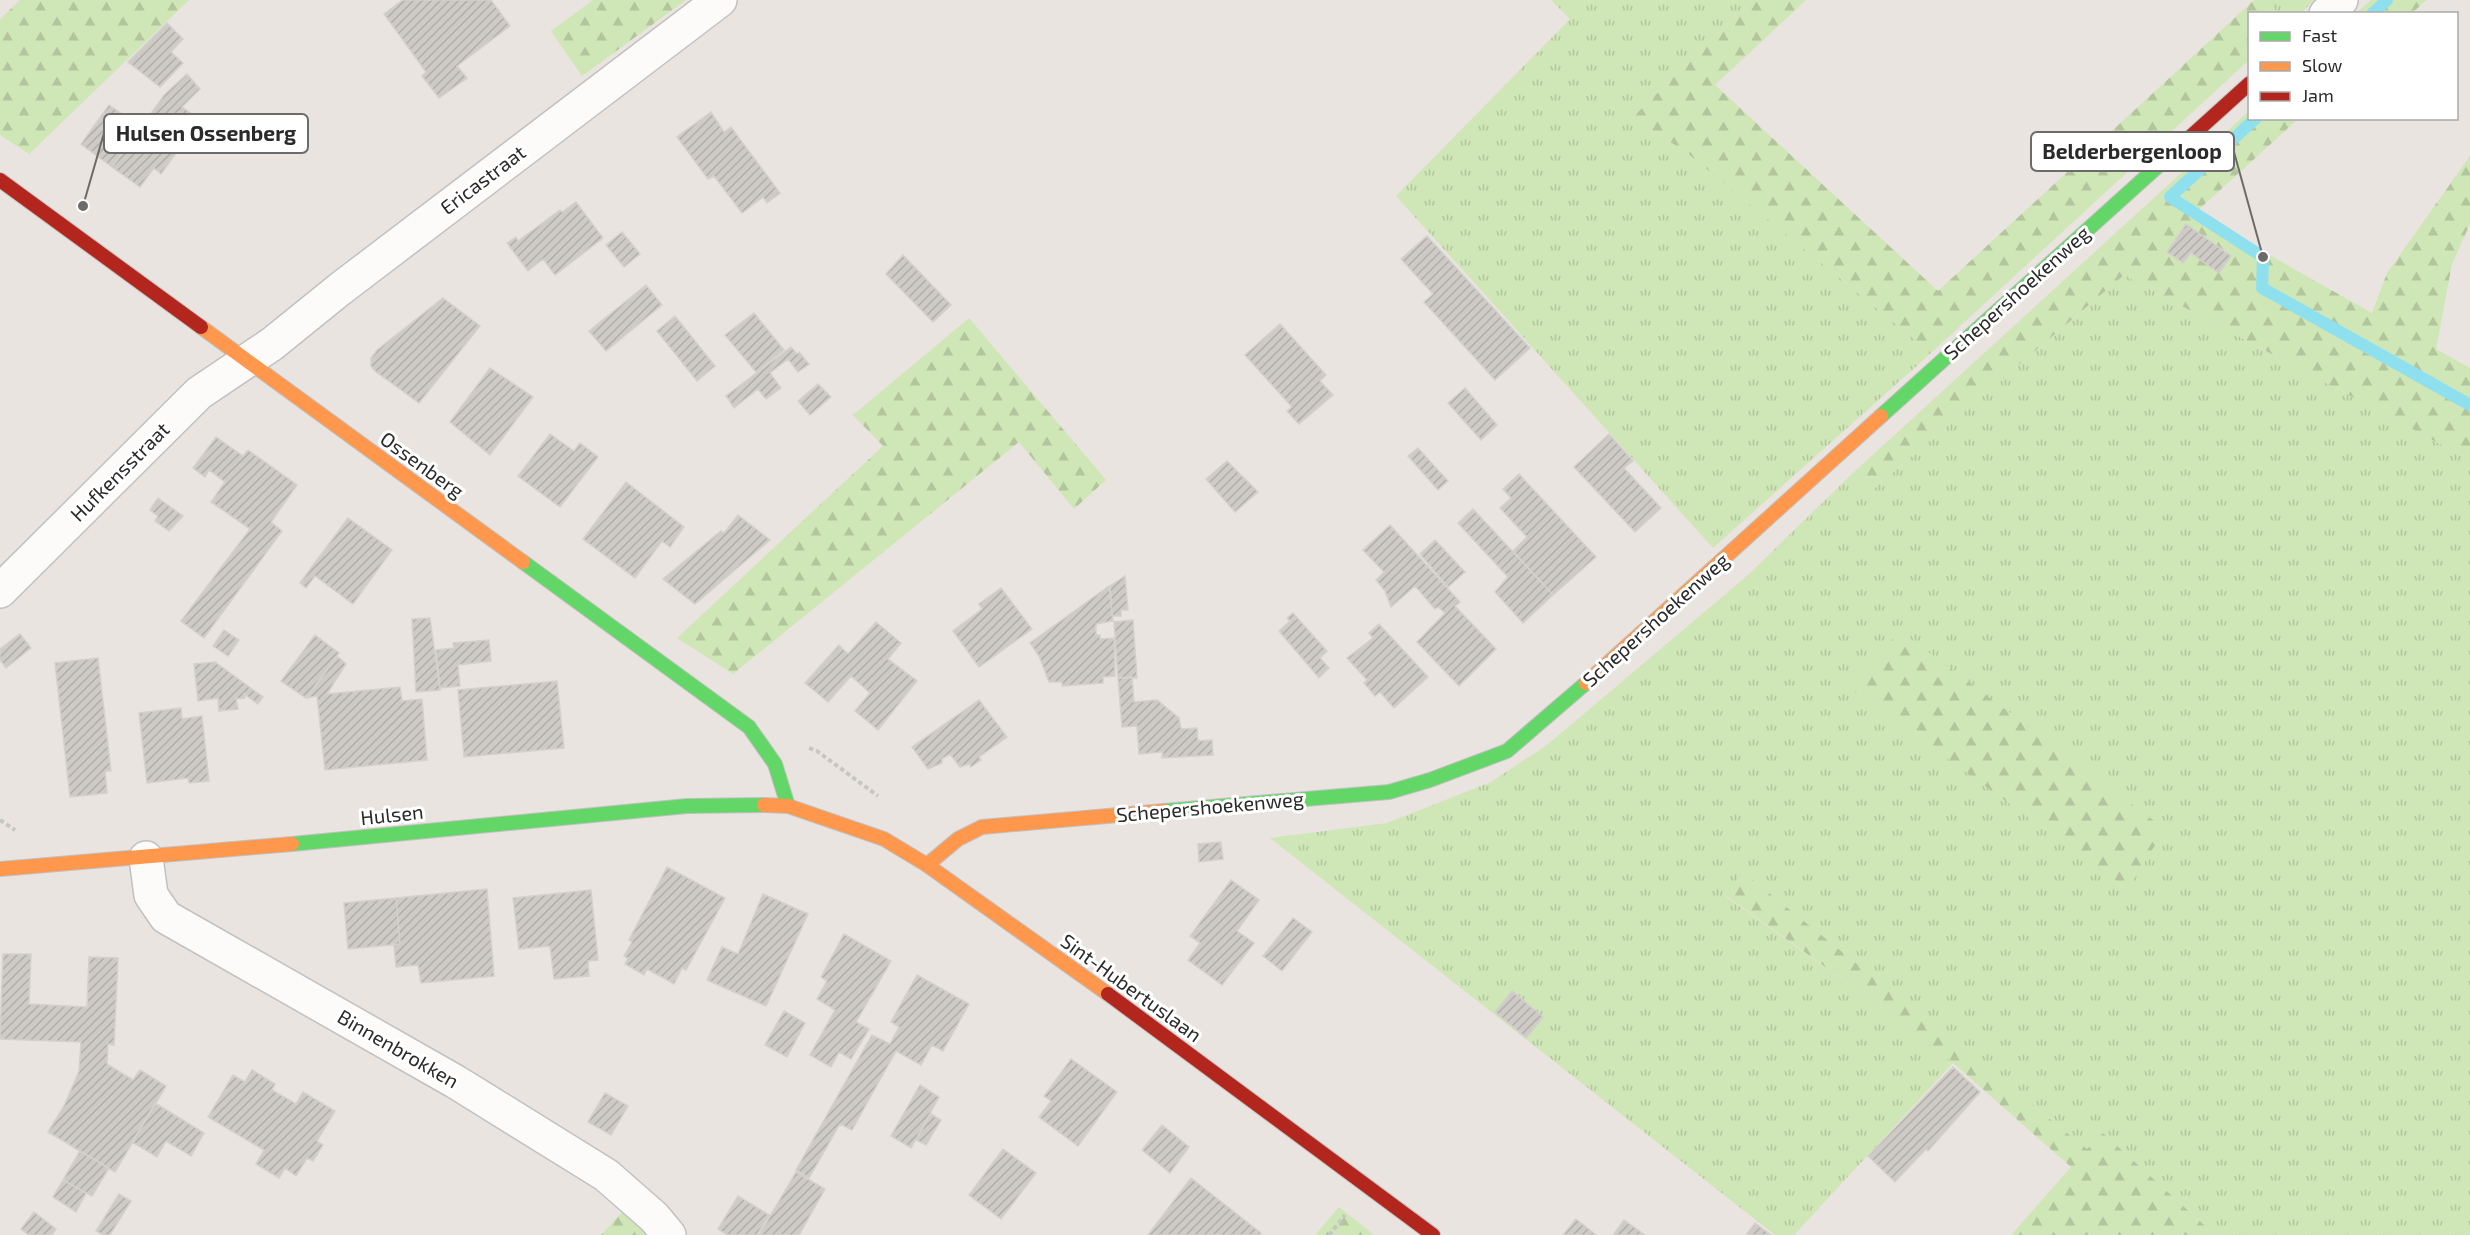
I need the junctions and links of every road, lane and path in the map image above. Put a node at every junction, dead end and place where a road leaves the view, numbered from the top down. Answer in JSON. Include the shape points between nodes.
{"nodes":[{"id":1,"x":720,"y":0,"type":"edge"},
{"id":2,"x":2341,"y":0,"type":"edge"},
{"id":3,"x":2328,"y":12,"type":"edge"},
{"id":4,"x":2248,"y":85,"type":"edge"},
{"id":5,"x":0,"y":180,"type":"edge"},
{"id":6,"x":246,"y":360,"type":"junction"},
{"id":7,"x":0,"y":591,"type":"edge"},
{"id":8,"x":807,"y":748,"type":"dead end"},
{"id":9,"x":883,"y":800,"type":"dead end"},
{"id":10,"x":788,"y":806,"type":"junction"},
{"id":11,"x":146,"y":858,"type":"junction"},
{"id":12,"x":927,"y":865,"type":"junction"},
{"id":13,"x":0,"y":869,"type":"edge"},
{"id":14,"x":669,"y":1235,"type":"edge"},
{"id":15,"x":1433,"y":1235,"type":"edge"}],
"edges":[{"from":1,"to":6,"type":"street","name":"Ericastraat"},
{"from":2,"to":3,"type":"street"},
{"from":4,"to":12,"type":"street","name":"Schepershoekenweg","via":[[1507,751],[1389,792],[982,827],[958,839]]},
{"from":5,"to":6,"type":"street","name":"Ossenberg"},
{"from":6,"to":7,"type":"street","name":"Hufkensstraat","via":[[199,393]]},
{"from":6,"to":10,"type":"street","name":"Ossenberg","via":[[749,727],[777,765]]},
{"from":8,"to":9,"type":"path","via":[[817,751]]},
{"from":10,"to":11,"type":"street","name":"Hulsen","via":[[687,806]]},
{"from":10,"to":12,"type":"street","name":"Sint-Hubertuslaan","via":[[884,839]]},
{"from":11,"to":13,"type":"street","name":"Hulsen"},
{"from":11,"to":14,"type":"street","name":"Binnenbrokken","via":[[151,895],[166,917],[456,1082],[606,1175]]},
{"from":12,"to":15,"type":"street","name":"Sint-Hubertuslaan","via":[[1128,1008]]}]}
